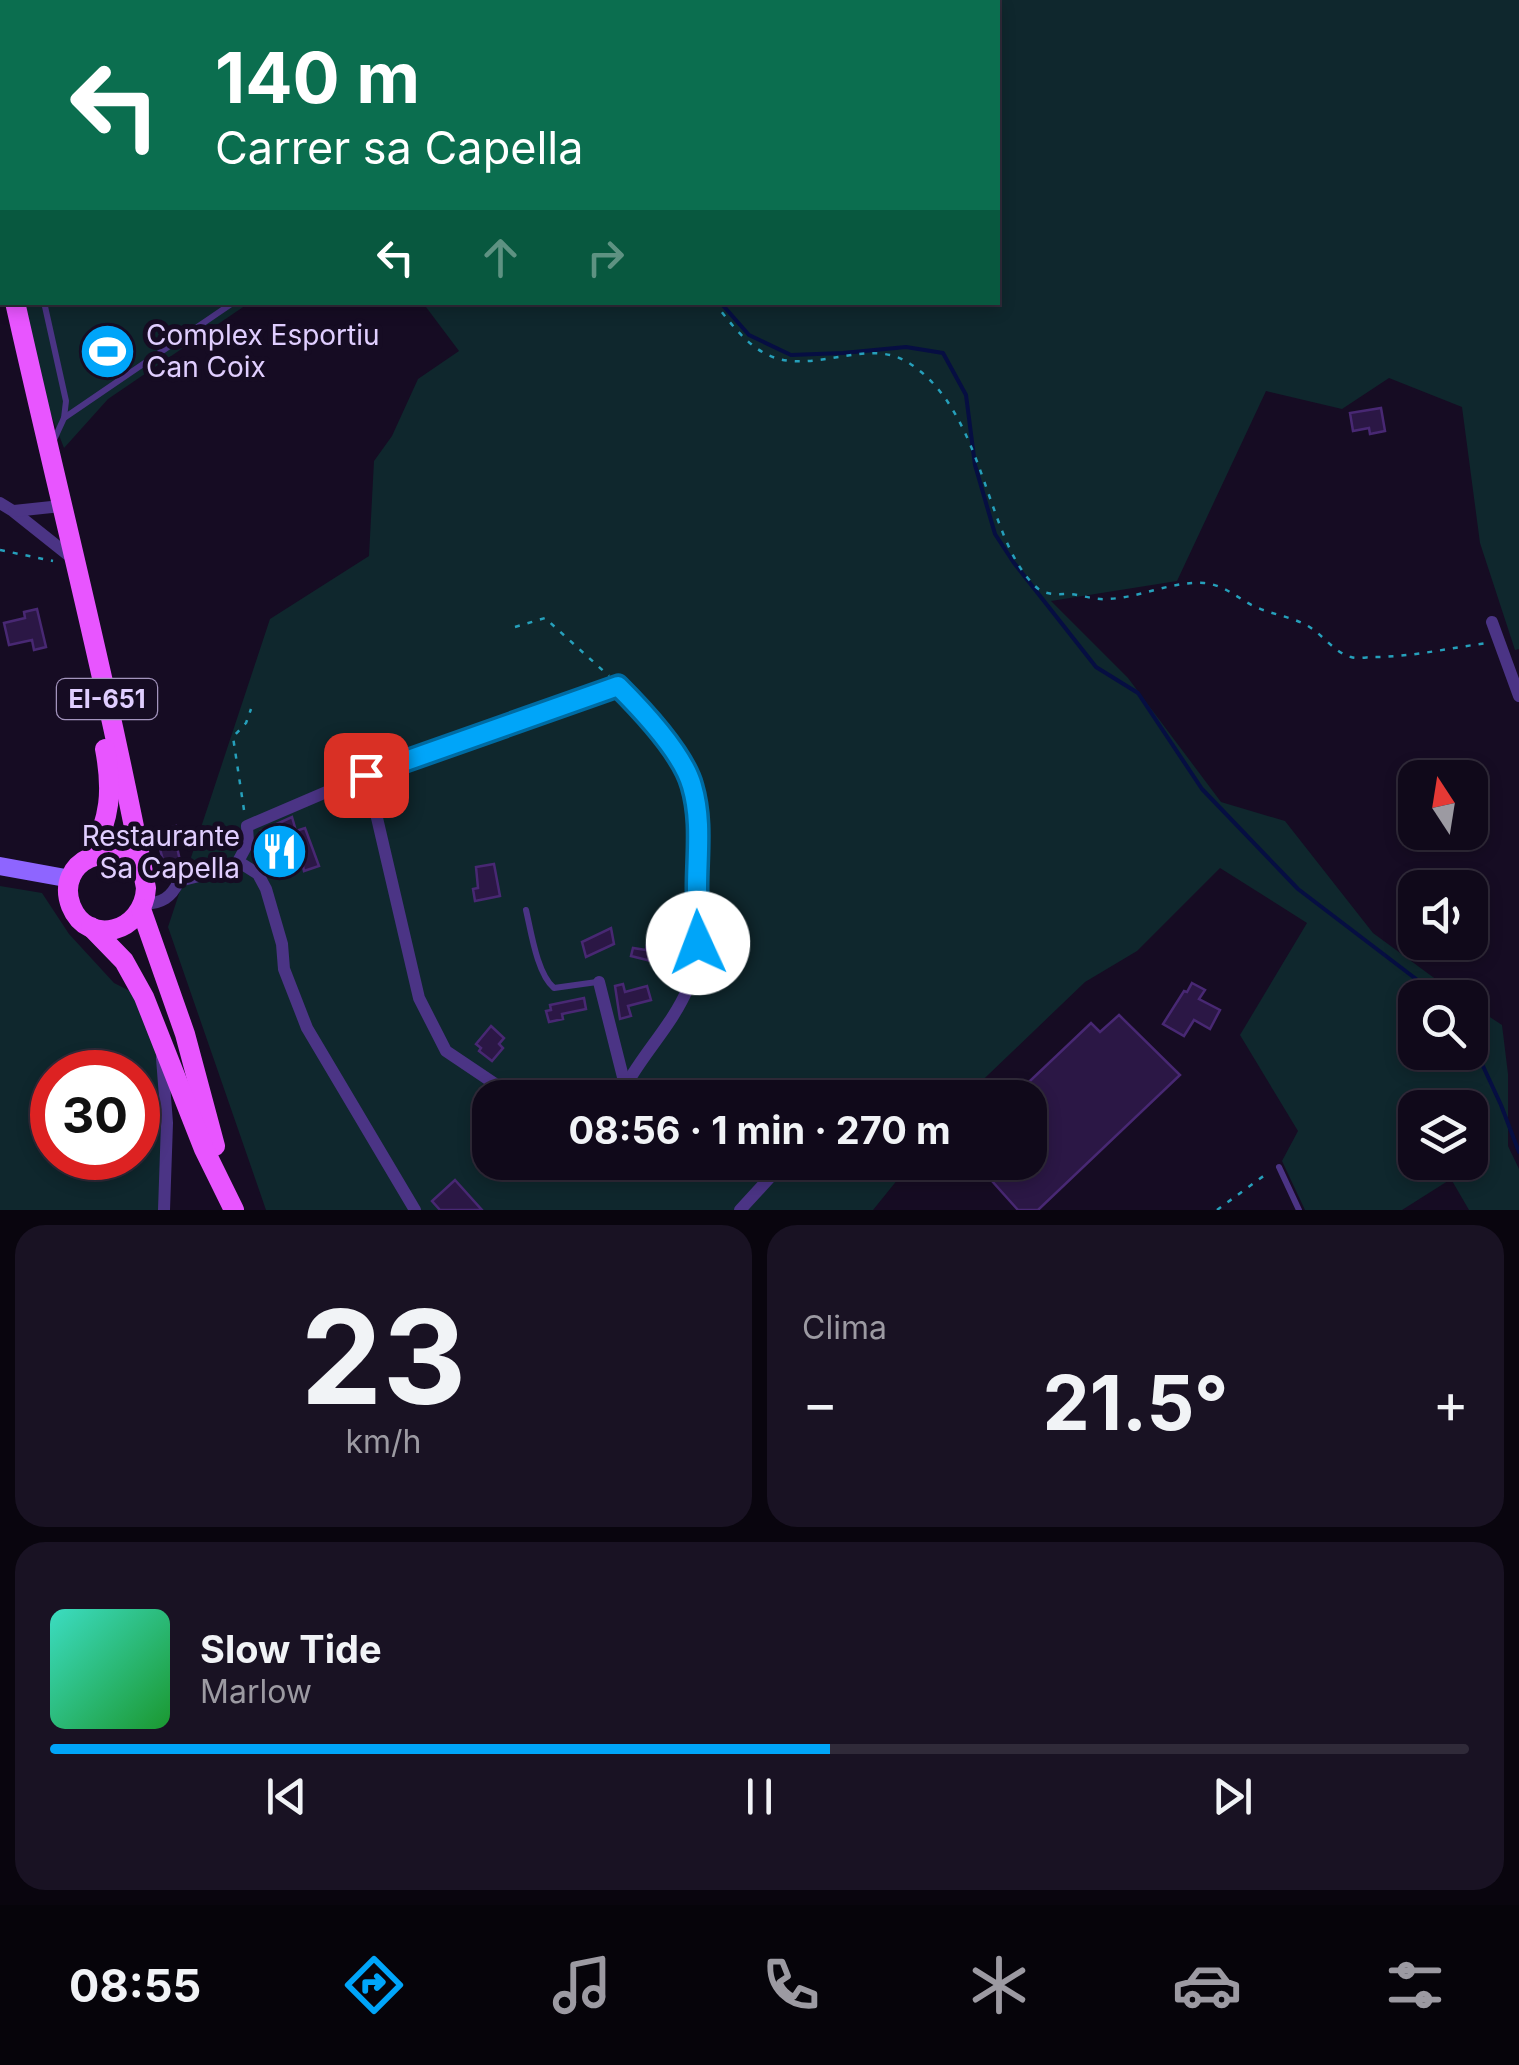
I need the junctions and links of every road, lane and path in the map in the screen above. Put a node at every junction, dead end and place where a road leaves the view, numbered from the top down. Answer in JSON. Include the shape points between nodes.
{"nodes":[{"id":1,"x":15,"y":305,"type":"edge"},
{"id":2,"x":45,"y":305,"type":"edge"},
{"id":3,"x":230,"y":305,"type":"edge"},
{"id":4,"x":716,"y":305,"type":"edge"},
{"id":5,"x":64,"y":418,"type":"junction"},
{"id":6,"x":49,"y":452,"type":"junction"},
{"id":7,"x":6,"y":507,"type":"edge"},
{"id":8,"x":54,"y":519,"type":"junction"},
{"id":9,"x":0,"y":550,"type":"edge"},
{"id":10,"x":68,"y":559,"type":"junction"},
{"id":11,"x":1492,"y":622,"type":"dead end"},
{"id":12,"x":515,"y":627,"type":"dead end"},
{"id":13,"x":1499,"y":641,"type":"junction"},
{"id":14,"x":1514,"y":665,"type":"edge"},
{"id":15,"x":618,"y":686,"type":"junction"},
{"id":16,"x":1519,"y":696,"type":"edge"},
{"id":17,"x":251,"y":710,"type":"dead end"},
{"id":18,"x":366,"y":775,"type":"junction"},
{"id":19,"x":247,"y":826,"type":"junction"},
{"id":20,"x":91,"y":856,"type":"junction"},
{"id":21,"x":239,"y":862,"type":"junction"},
{"id":22,"x":0,"y":866,"type":"edge"},
{"id":23,"x":141,"y":874,"type":"junction"},
{"id":24,"x":70,"y":879,"type":"junction"},
{"id":25,"x":143,"y":906,"type":"junction"},
{"id":26,"x":526,"y":910,"type":"dead end"},
{"id":27,"x":89,"y":926,"type":"junction"},
{"id":28,"x":599,"y":982,"type":"joint"},
{"id":29,"x":161,"y":1040,"type":"junction"},
{"id":30,"x":489,"y":1080,"type":"edge"},
{"id":31,"x":620,"y":1080,"type":"edge"},
{"id":32,"x":628,"y":1080,"type":"edge"},
{"id":33,"x":1279,"y":1167,"type":"joint"},
{"id":34,"x":768,"y":1180,"type":"edge"},
{"id":35,"x":164,"y":1210,"type":"edge"},
{"id":36,"x":235,"y":1210,"type":"edge"},
{"id":37,"x":414,"y":1210,"type":"edge"},
{"id":38,"x":740,"y":1210,"type":"edge"},
{"id":39,"x":1218,"y":1210,"type":"edge"},
{"id":40,"x":1299,"y":1210,"type":"edge"}],
"edges":[{"from":1,"to":6,"type":"main road","number":"EI-651"},
{"from":2,"to":5,"type":"lane"},
{"from":3,"to":5,"type":"lane"},
{"from":4,"to":13,"type":"path","via":[[769,355],[801,361],[873,354],[913,365],[955,411],[1006,540],[1038,590],[1105,599],[1210,583],[1310,627],[1350,658]]},
{"from":5,"to":6,"type":"lane"},
{"from":6,"to":8,"type":"main road","number":"EI-651"},
{"from":7,"to":8,"type":"street"},
{"from":7,"to":8,"type":"street"},
{"from":8,"to":10,"type":"main road","number":"EI-651"},
{"from":8,"to":10,"type":"street"},
{"from":8,"to":23,"type":"main road","number":"EI-651","via":[[77,563]]},
{"from":9,"to":10,"type":"path"},
{"from":10,"to":20,"type":"main road","number":"EI-651","via":[[110,776],[107,820]]},
{"from":11,"to":13,"type":"street"},
{"from":12,"to":15,"type":"path","via":[[546,618]]},
{"from":13,"to":14,"type":"street"},
{"from":14,"to":16,"type":"street"},
{"from":15,"to":18,"type":"street"},
{"from":15,"to":32,"type":"street","via":[[680,763],[692,784],[699,826],[698,943],[690,986]]},
{"from":17,"to":19,"type":"path","via":[[233,738]]},
{"from":18,"to":19,"type":"street"},
{"from":18,"to":30,"type":"street","via":[[420,998],[446,1051]]},
{"from":19,"to":21,"type":"street"},
{"from":20,"to":23,"type":"main road","via":[[120,855]]},
{"from":20,"to":24,"type":"main road","number":"EI-651"},
{"from":21,"to":25,"type":"street","via":[[179,881],[162,902]]},
{"from":21,"to":37,"type":"street","via":[[266,889],[284,968],[307,1028]]},
{"from":22,"to":24,"type":"street"},
{"from":23,"to":25,"type":"main road","number":"EI-651"},
{"from":24,"to":27,"type":"main road","number":"EI-651","via":[[73,910]]},
{"from":25,"to":27,"type":"main road","via":[[114,930]]},
{"from":25,"to":36,"type":"main road","number":"EI-651"},
{"from":26,"to":28,"type":"lane","via":[[548,983],[554,988]]},
{"from":27,"to":29,"type":"main road","number":"EI-651","via":[[124,961]]},
{"from":28,"to":31,"type":"street"},
{"from":29,"to":35,"type":"street","via":[[168,1123]]},
{"from":29,"to":36,"type":"main road","number":"EI-651"},
{"from":33,"to":39,"type":"path"},
{"from":33,"to":40,"type":"lane"},
{"from":34,"to":38,"type":"street"}]}
